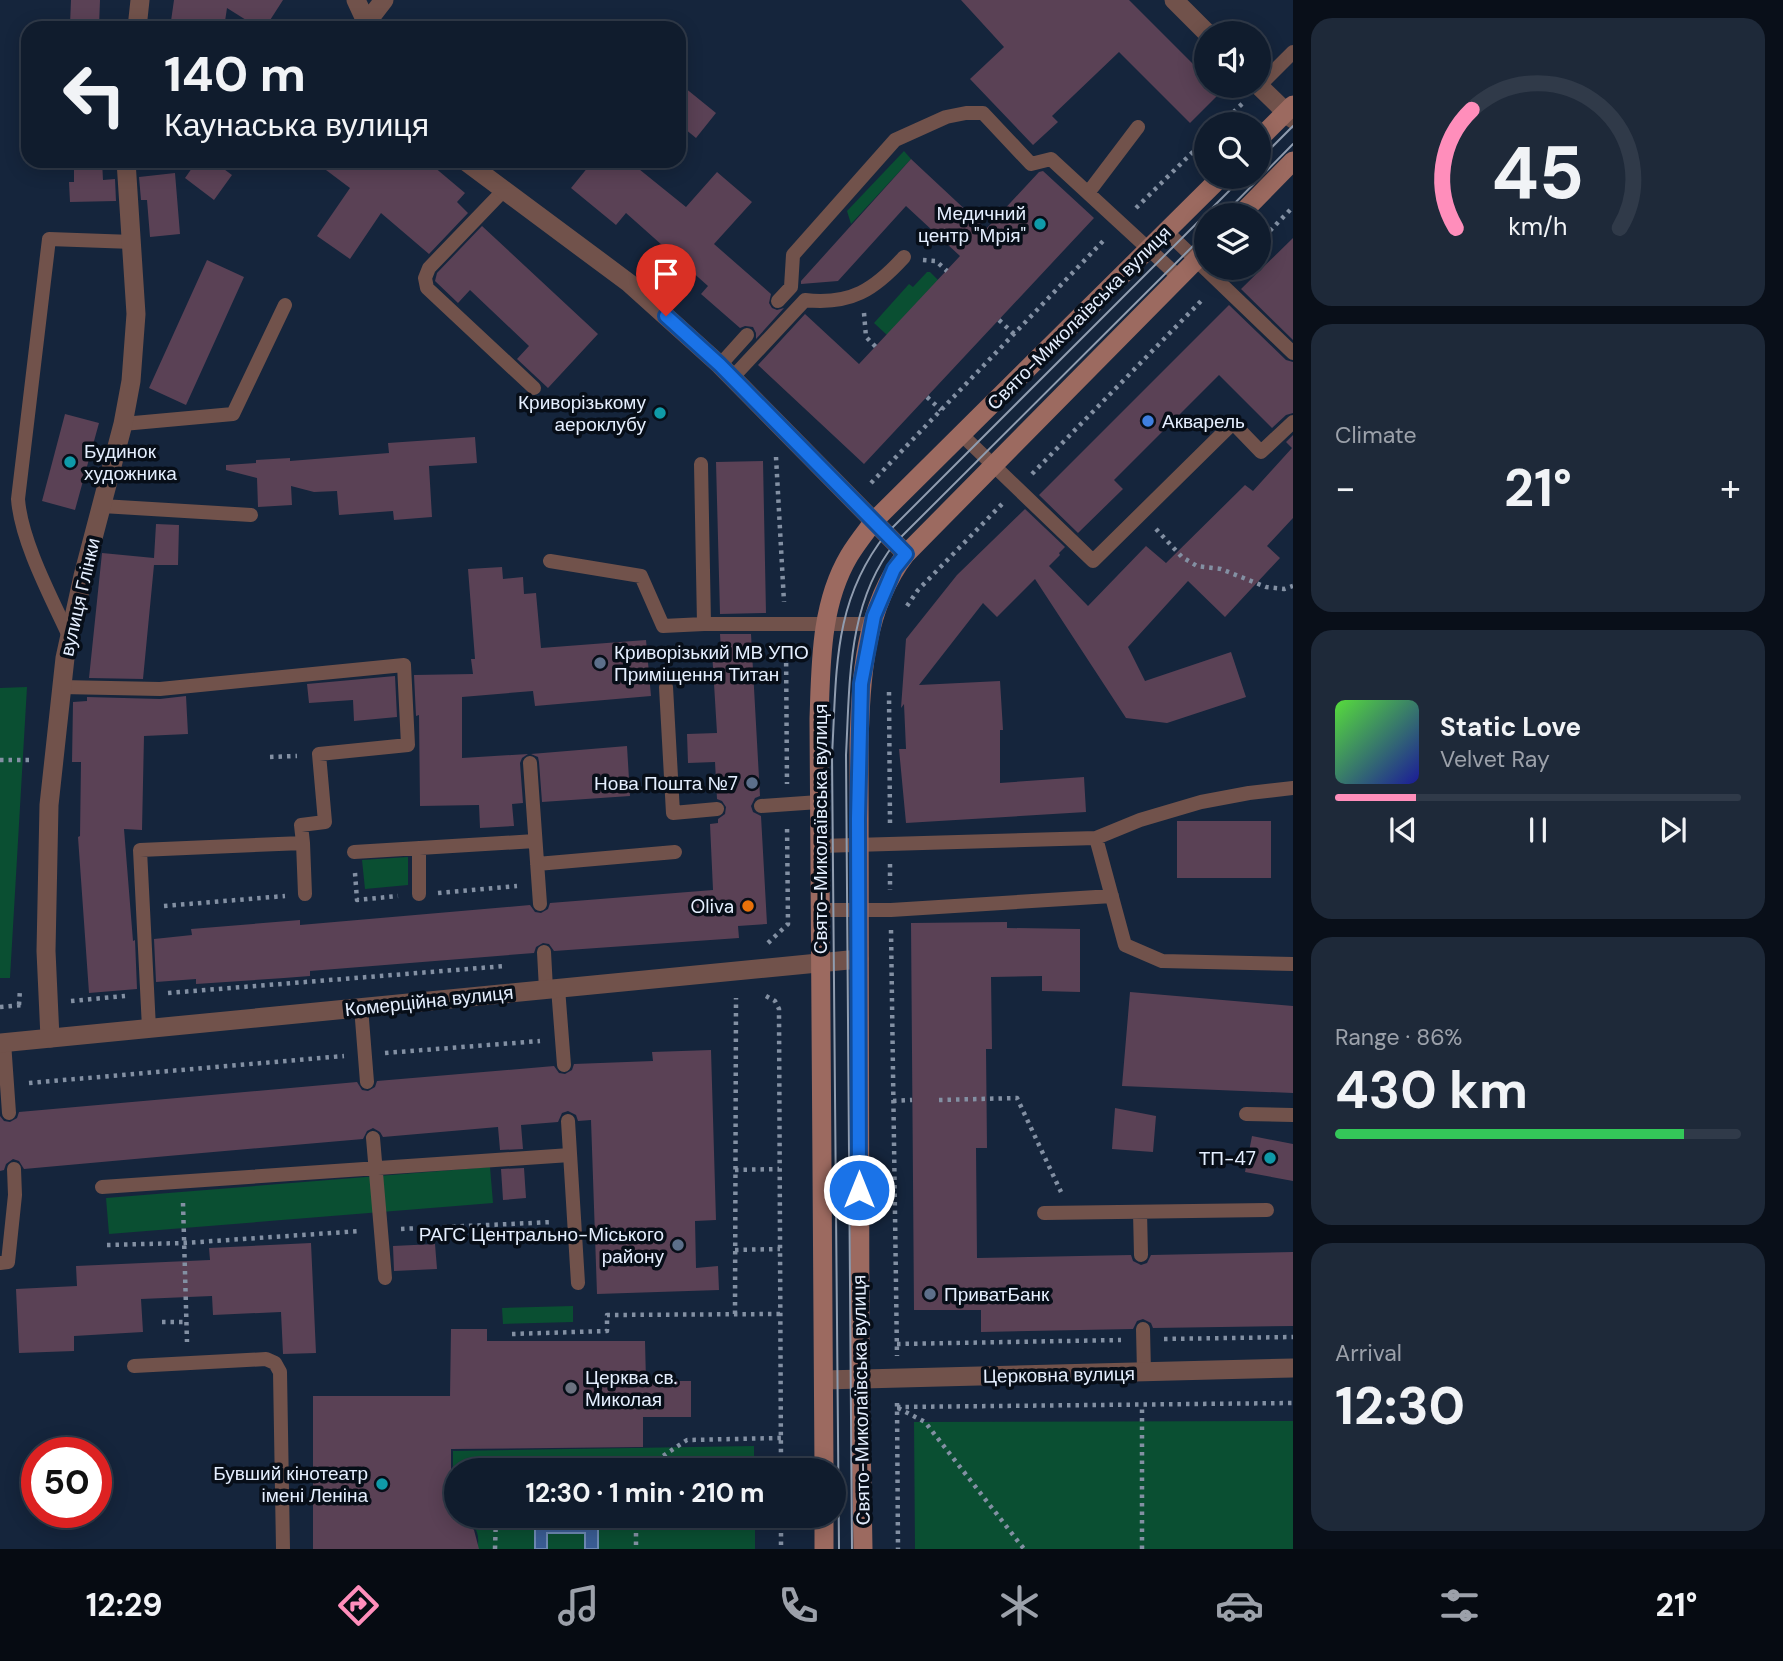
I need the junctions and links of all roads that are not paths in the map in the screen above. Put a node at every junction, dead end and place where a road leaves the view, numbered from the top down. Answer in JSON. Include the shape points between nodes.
{"nodes":[{"id":1,"x":140,"y":0,"type":"edge"},
{"id":2,"x":356,"y":0,"type":"edge"},
{"id":3,"x":384,"y":0,"type":"edge"},
{"id":4,"x":1174,"y":0,"type":"edge"},
{"id":5,"x":137,"y":21,"type":"edge"},
{"id":6,"x":366,"y":21,"type":"edge"},
{"id":7,"x":371,"y":21,"type":"edge"},
{"id":8,"x":1195,"y":21,"type":"edge"},
{"id":9,"x":1293,"y":52,"type":"edge"},
{"id":10,"x":1271,"y":74,"type":"edge"},
{"id":11,"x":1271,"y":96,"type":"edge"},
{"id":12,"x":1291,"y":112,"type":"edge"},
{"id":13,"x":1138,"y":127,"type":"dead end"},
{"id":14,"x":1271,"y":129,"type":"edge"},
{"id":15,"x":1293,"y":161,"type":"edge"},
{"id":16,"x":127,"y":168,"type":"edge"},
{"id":17,"x":475,"y":168,"type":"edge"},
{"id":18,"x":1209,"y":189,"type":"edge"},
{"id":19,"x":505,"y":190,"type":"junction"},
{"id":20,"x":1088,"y":193,"type":"junction"},
{"id":21,"x":1252,"y":203,"type":"edge"},
{"id":22,"x":1166,"y":231,"type":"junction"},
{"id":23,"x":133,"y":242,"type":"junction"},
{"id":24,"x":1148,"y":249,"type":"junction"},
{"id":25,"x":1194,"y":250,"type":"edge"},
{"id":26,"x":904,"y":257,"type":"dead end"},
{"id":27,"x":1194,"y":262,"type":"edge"},
{"id":28,"x":1179,"y":277,"type":"junction"},
{"id":29,"x":1224,"y":280,"type":"edge"},
{"id":30,"x":778,"y":301,"type":"dead end"},
{"id":31,"x":285,"y":305,"type":"dead end"},
{"id":32,"x":747,"y":335,"type":"dead end"},
{"id":33,"x":1293,"y":353,"type":"edge"},
{"id":34,"x":726,"y":372,"type":"junction"},
{"id":35,"x":534,"y":388,"type":"dead end"},
{"id":36,"x":1293,"y":422,"type":"edge"},
{"id":37,"x":123,"y":424,"type":"junction"},
{"id":38,"x":962,"y":435,"type":"junction"},
{"id":39,"x":701,"y":464,"type":"dead end"},
{"id":40,"x":993,"y":465,"type":"junction"},
{"id":41,"x":102,"y":506,"type":"junction"},
{"id":42,"x":251,"y":515,"type":"dead end"},
{"id":43,"x":874,"y":521,"type":"junction"},
{"id":44,"x":906,"y":554,"type":"junction"},
{"id":45,"x":550,"y":561,"type":"dead end"},
{"id":46,"x":826,"y":623,"type":"junction"},
{"id":47,"x":704,"y":624,"type":"junction"},
{"id":48,"x":872,"y":624,"type":"junction"},
{"id":49,"x":69,"y":636,"type":"junction"},
{"id":50,"x":61,"y":687,"type":"junction"},
{"id":51,"x":666,"y":687,"type":"dead end"},
{"id":52,"x":530,"y":763,"type":"dead end"},
{"id":53,"x":1293,"y":788,"type":"edge"},
{"id":54,"x":819,"y":802,"type":"junction"},
{"id":55,"x":761,"y":806,"type":"dead end"},
{"id":56,"x":717,"y":809,"type":"dead end"},
{"id":57,"x":1096,"y":838,"type":"junction"},
{"id":58,"x":535,"y":841,"type":"junction"},
{"id":59,"x":303,"y":843,"type":"junction"},
{"id":60,"x":820,"y":846,"type":"junction"},
{"id":61,"x":858,"y":846,"type":"junction"},
{"id":62,"x":419,"y":848,"type":"junction"},
{"id":63,"x":354,"y":852,"type":"dead end"},
{"id":64,"x":675,"y":852,"type":"dead end"},
{"id":65,"x":537,"y":864,"type":"junction"},
{"id":66,"x":305,"y":894,"type":"road end"},
{"id":67,"x":419,"y":894,"type":"dead end"},
{"id":68,"x":1112,"y":896,"type":"junction"},
{"id":69,"x":540,"y":904,"type":"dead end"},
{"id":70,"x":820,"y":910,"type":"junction"},
{"id":71,"x":859,"y":911,"type":"junction"},
{"id":72,"x":544,"y":952,"type":"dead end"},
{"id":73,"x":859,"y":958,"type":"junction"},
{"id":74,"x":820,"y":962,"type":"junction"},
{"id":75,"x":1293,"y":964,"type":"edge"},
{"id":76,"x":552,"y":989,"type":"junction"},
{"id":77,"x":361,"y":1007,"type":"junction"},
{"id":78,"x":149,"y":1028,"type":"junction"},
{"id":79,"x":50,"y":1038,"type":"junction"},
{"id":80,"x":2,"y":1042,"type":"edge"},
{"id":81,"x":564,"y":1065,"type":"dead end"},
{"id":82,"x":367,"y":1082,"type":"dead end"},
{"id":83,"x":9,"y":1113,"type":"dead end"},
{"id":84,"x":1246,"y":1114,"type":"dead end"},
{"id":85,"x":1293,"y":1115,"type":"edge"},
{"id":86,"x":568,"y":1121,"type":"dead end"},
{"id":87,"x":373,"y":1138,"type":"dead end"},
{"id":88,"x":570,"y":1155,"type":"junction"},
{"id":89,"x":375,"y":1167,"type":"junction"},
{"id":90,"x":15,"y":1169,"type":"dead end"},
{"id":91,"x":102,"y":1188,"type":"dead end"},
{"id":92,"x":1267,"y":1210,"type":"dead end"},
{"id":93,"x":1140,"y":1212,"type":"junction"},
{"id":94,"x":1044,"y":1213,"type":"dead end"},
{"id":95,"x":1141,"y":1255,"type":"dead end"},
{"id":96,"x":0,"y":1263,"type":"edge"},
{"id":97,"x":385,"y":1278,"type":"dead end"},
{"id":98,"x":578,"y":1283,"type":"dead end"},
{"id":99,"x":1143,"y":1334,"type":"road end"},
{"id":100,"x":134,"y":1366,"type":"dead end"},
{"id":101,"x":1293,"y":1368,"type":"edge"},
{"id":102,"x":1144,"y":1372,"type":"junction"},
{"id":103,"x":860,"y":1379,"type":"junction"},
{"id":104,"x":824,"y":1380,"type":"junction"},
{"id":105,"x":824,"y":1458,"type":"edge"},
{"id":106,"x":824,"y":1528,"type":"edge"},
{"id":107,"x":283,"y":1549,"type":"edge"},
{"id":108,"x":824,"y":1549,"type":"edge"},
{"id":109,"x":863,"y":1549,"type":"edge"}],
"edges":[{"from":1,"to":5,"type":"street"},
{"from":2,"to":6,"type":"street"},
{"from":3,"to":7,"type":"street"},
{"from":4,"to":8,"type":"street"},
{"from":9,"to":10,"type":"lane"},
{"from":11,"to":12,"type":"street"},
{"from":12,"to":14,"type":"main road"},
{"from":13,"to":20,"type":"lane"},
{"from":15,"to":21,"type":"main road"},
{"from":16,"to":23,"type":"street","name":"вулиця Глінки"},
{"from":17,"to":19,"type":"street"},
{"from":18,"to":22,"type":"main road","name":"Свято-Миколаївська вулиця"},
{"from":19,"to":34,"type":"street","via":[[629,282]]},
{"from":19,"to":35,"type":"lane","via":[[429,268],[425,278],[428,288]]},
{"from":20,"to":24,"type":"lane"},
{"from":20,"to":30,"type":"lane","via":[[1051,159],[1031,164],[983,113],[946,117],[895,140],[793,255],[790,287]]},
{"from":22,"to":24,"type":"main road","name":"Свято-Миколаївська вулиця"},
{"from":22,"to":25,"type":"lane"},
{"from":23,"to":37,"type":"street","name":"вулиця Глінки","via":[[136,314]]},
{"from":23,"to":49,"type":"lane","via":[[49,239],[18,499],[27,539]]},
{"from":24,"to":28,"type":"lane"},
{"from":24,"to":38,"type":"main road","name":"Свято-Миколаївська вулиця"},
{"from":26,"to":34,"type":"lane","via":[[862,294],[821,302],[805,300]]},
{"from":27,"to":28,"type":"main road","name":"Свято-Миколаївська вулиця"},
{"from":28,"to":40,"type":"main road","name":"Свято-Миколаївська вулиця"},
{"from":29,"to":33,"type":"lane"},
{"from":31,"to":37,"type":"lane","via":[[233,414]]},
{"from":32,"to":34,"type":"lane"},
{"from":34,"to":43,"type":"street"},
{"from":36,"to":40,"type":"lane","via":[[1261,452],[1233,424],[1093,561]]},
{"from":37,"to":41,"type":"street","name":"вулиця Глінки"},
{"from":38,"to":40,"type":"lane"},
{"from":38,"to":43,"type":"main road","name":"Свято-Миколаївська вулиця"},
{"from":39,"to":47,"type":"lane"},
{"from":40,"to":44,"type":"main road","name":"Свято-Миколаївська вулиця"},
{"from":41,"to":42,"type":"lane"},
{"from":41,"to":49,"type":"street","name":"вулиця Глінки"},
{"from":43,"to":44,"type":"street"},
{"from":43,"to":46,"type":"main road","name":"Свято-Миколаївська вулиця","via":[[848,558]]},
{"from":44,"to":48,"type":"main road","name":"Свято-Миколаївська вулиця","via":[[884,589]]},
{"from":45,"to":47,"type":"lane","via":[[641,576],[663,626]]},
{"from":46,"to":47,"type":"lane"},
{"from":46,"to":48,"type":"lane"},
{"from":46,"to":54,"type":"main road","name":"Свято-Миколаївська вулиця"},
{"from":48,"to":61,"type":"main road","name":"Свято-Миколаївська вулиця","via":[[861,684]]},
{"from":49,"to":50,"type":"street","name":"вулиця Глінки"},
{"from":50,"to":59,"type":"lane","via":[[160,689],[404,665],[408,745],[319,754],[326,822],[301,825]]},
{"from":50,"to":79,"type":"street","name":"вулиця Глінки","via":[[48,805]]},
{"from":51,"to":56,"type":"lane","via":[[673,813]]},
{"from":52,"to":58,"type":"lane"},
{"from":53,"to":57,"type":"lane","via":[[1202,802]]},
{"from":54,"to":55,"type":"lane"},
{"from":54,"to":60,"type":"main road","name":"Свято-Миколаївська вулиця"},
{"from":57,"to":61,"type":"lane"},
{"from":57,"to":68,"type":"lane"},
{"from":58,"to":62,"type":"lane"},
{"from":58,"to":65,"type":"lane"},
{"from":59,"to":66,"type":"lane"},
{"from":59,"to":78,"type":"lane","via":[[140,850]]},
{"from":60,"to":61,"type":"lane"},
{"from":60,"to":70,"type":"main road","name":"Свято-Миколаївська вулиця"},
{"from":61,"to":71,"type":"main road","name":"Свято-Миколаївська вулиця"},
{"from":62,"to":63,"type":"lane"},
{"from":62,"to":67,"type":"lane"},
{"from":64,"to":65,"type":"lane"},
{"from":65,"to":69,"type":"lane"},
{"from":68,"to":71,"type":"lane"},
{"from":68,"to":75,"type":"lane","via":[[1125,945],[1162,961]]},
{"from":70,"to":71,"type":"lane"},
{"from":70,"to":74,"type":"main road","name":"Свято-Миколаївська вулиця"},
{"from":71,"to":73,"type":"main road","name":"Свято-Миколаївська вулиця"},
{"from":72,"to":76,"type":"lane"},
{"from":73,"to":74,"type":"street","name":"Комерційна вулиця"},
{"from":73,"to":103,"type":"main road","name":"Свято-Миколаївська вулиця"},
{"from":74,"to":76,"type":"street","name":"Комерційна вулиця"},
{"from":74,"to":104,"type":"main road","name":"Свято-Миколаївська вулиця"},
{"from":76,"to":77,"type":"street","name":"Комерційна вулиця"},
{"from":76,"to":81,"type":"lane"},
{"from":77,"to":78,"type":"street","name":"Комерційна вулиця"},
{"from":77,"to":82,"type":"lane"},
{"from":78,"to":79,"type":"street","name":"Комерційна вулиця"},
{"from":79,"to":80,"type":"street","name":"Комерційна вулиця"},
{"from":80,"to":83,"type":"lane"},
{"from":84,"to":85,"type":"lane"},
{"from":86,"to":88,"type":"lane"},
{"from":87,"to":89,"type":"lane"},
{"from":88,"to":89,"type":"lane"},
{"from":88,"to":98,"type":"lane"},
{"from":89,"to":91,"type":"lane"},
{"from":89,"to":97,"type":"lane"},
{"from":90,"to":96,"type":"lane","via":[[8,1262]]},
{"from":92,"to":93,"type":"lane"},
{"from":93,"to":94,"type":"lane"},
{"from":93,"to":95,"type":"lane"},
{"from":99,"to":102,"type":"lane"},
{"from":100,"to":107,"type":"lane","via":[[275,1363],[280,1371]]},
{"from":101,"to":102,"type":"street","name":"Церковна вулиця"},
{"from":102,"to":103,"type":"street","name":"Церковна вулиця"},
{"from":103,"to":104,"type":"street","name":"Церковна вулиця"},
{"from":103,"to":109,"type":"main road","name":"Свято-Миколаївська вулиця"},
{"from":104,"to":105,"type":"main road","name":"Свято-Миколаївська вулиця"},
{"from":106,"to":108,"type":"main road","name":"Свято-Миколаївська вулиця"}]}
